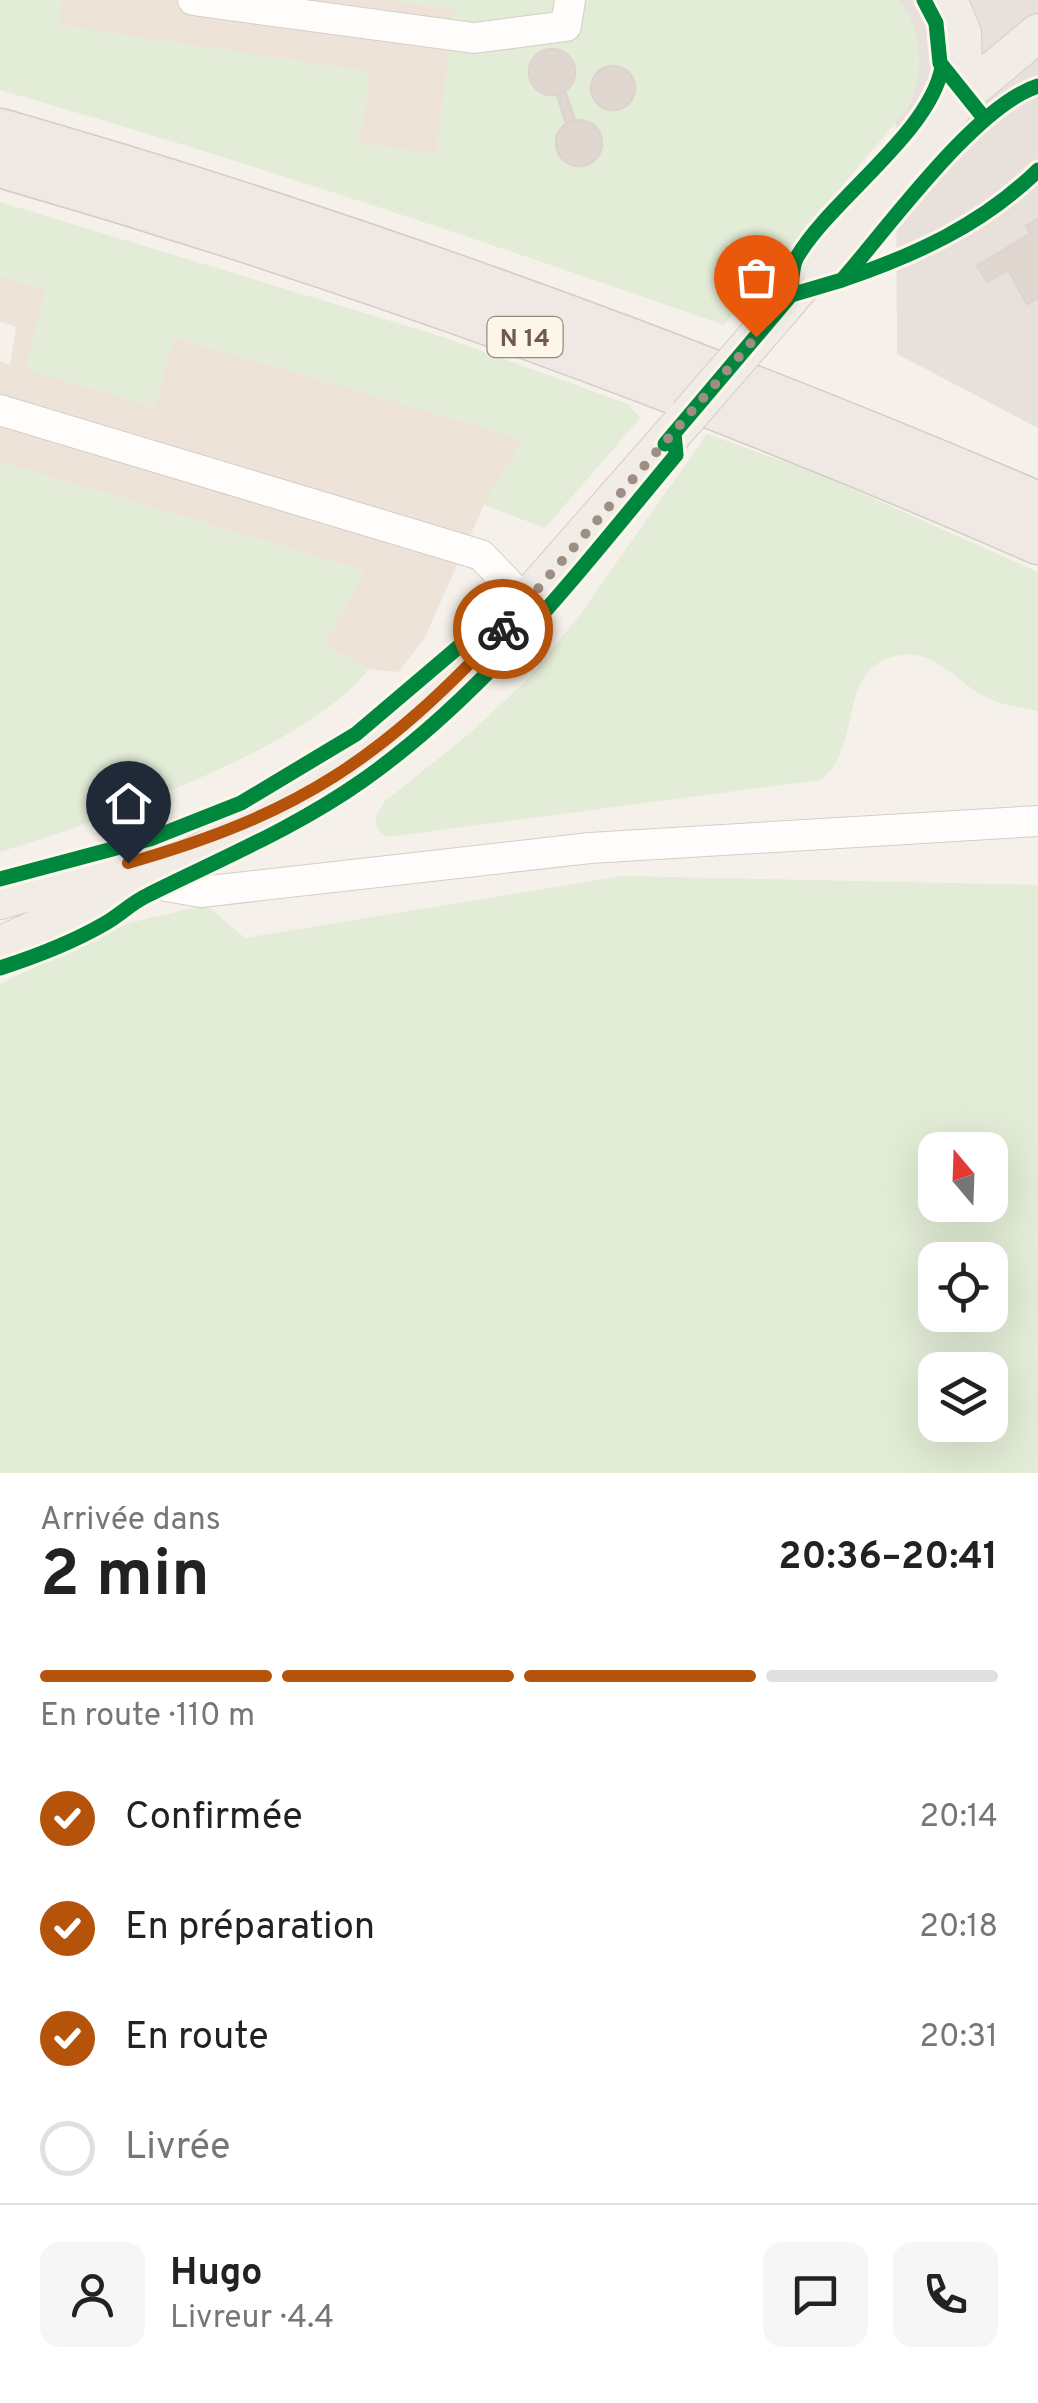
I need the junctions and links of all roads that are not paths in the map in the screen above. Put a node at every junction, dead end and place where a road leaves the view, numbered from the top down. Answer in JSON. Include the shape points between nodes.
{"nodes":[{"id":1,"x":193,"y":0,"type":"edge"},
{"id":2,"x":570,"y":0,"type":"edge"},
{"id":3,"x":948,"y":0,"type":"edge"},
{"id":4,"x":1038,"y":33,"type":"edge"},
{"id":5,"x":1023,"y":59,"type":"edge"},
{"id":6,"x":964,"y":95,"type":"junction"},
{"id":7,"x":0,"y":130,"type":"edge"},
{"id":8,"x":0,"y":166,"type":"edge"},
{"id":9,"x":0,"y":410,"type":"edge"},
{"id":10,"x":1038,"y":504,"type":"edge"},
{"id":11,"x":1038,"y":543,"type":"edge"},
{"id":12,"x":527,"y":603,"type":"junction"},
{"id":13,"x":1038,"y":820,"type":"edge"},
{"id":14,"x":252,"y":823,"type":"junction"},
{"id":15,"x":100,"y":872,"type":"junction"},
{"id":16,"x":142,"y":884,"type":"junction"},
{"id":17,"x":0,"y":900,"type":"edge"},
{"id":18,"x":0,"y":946,"type":"edge"}],
"edges":[{"from":1,"to":2,"type":"lane","via":[[474,38],[566,26]]},
{"from":3,"to":6,"type":"main road","via":[[962,33]]},
{"from":4,"to":5,"type":"main road"},
{"from":5,"to":6,"type":"main road"},
{"from":6,"to":12,"type":"main road","bridge":true},
{"from":7,"to":10,"type":"highway","number":"N 14","via":[[546,306]]},
{"from":8,"to":11,"type":"highway","number":"N 14","via":[[437,302],[888,477]]},
{"from":9,"to":12,"type":"lane","via":[[482,555]]},
{"from":12,"to":14,"type":"main road","via":[[386,742]]},
{"from":13,"to":16,"type":"lane","via":[[590,848],[202,892]]},
{"from":14,"to":15,"type":"main road"},
{"from":14,"to":16,"type":"main road"},
{"from":15,"to":16,"type":"lane"},
{"from":15,"to":17,"type":"main road"},
{"from":16,"to":18,"type":"main road"}]}
